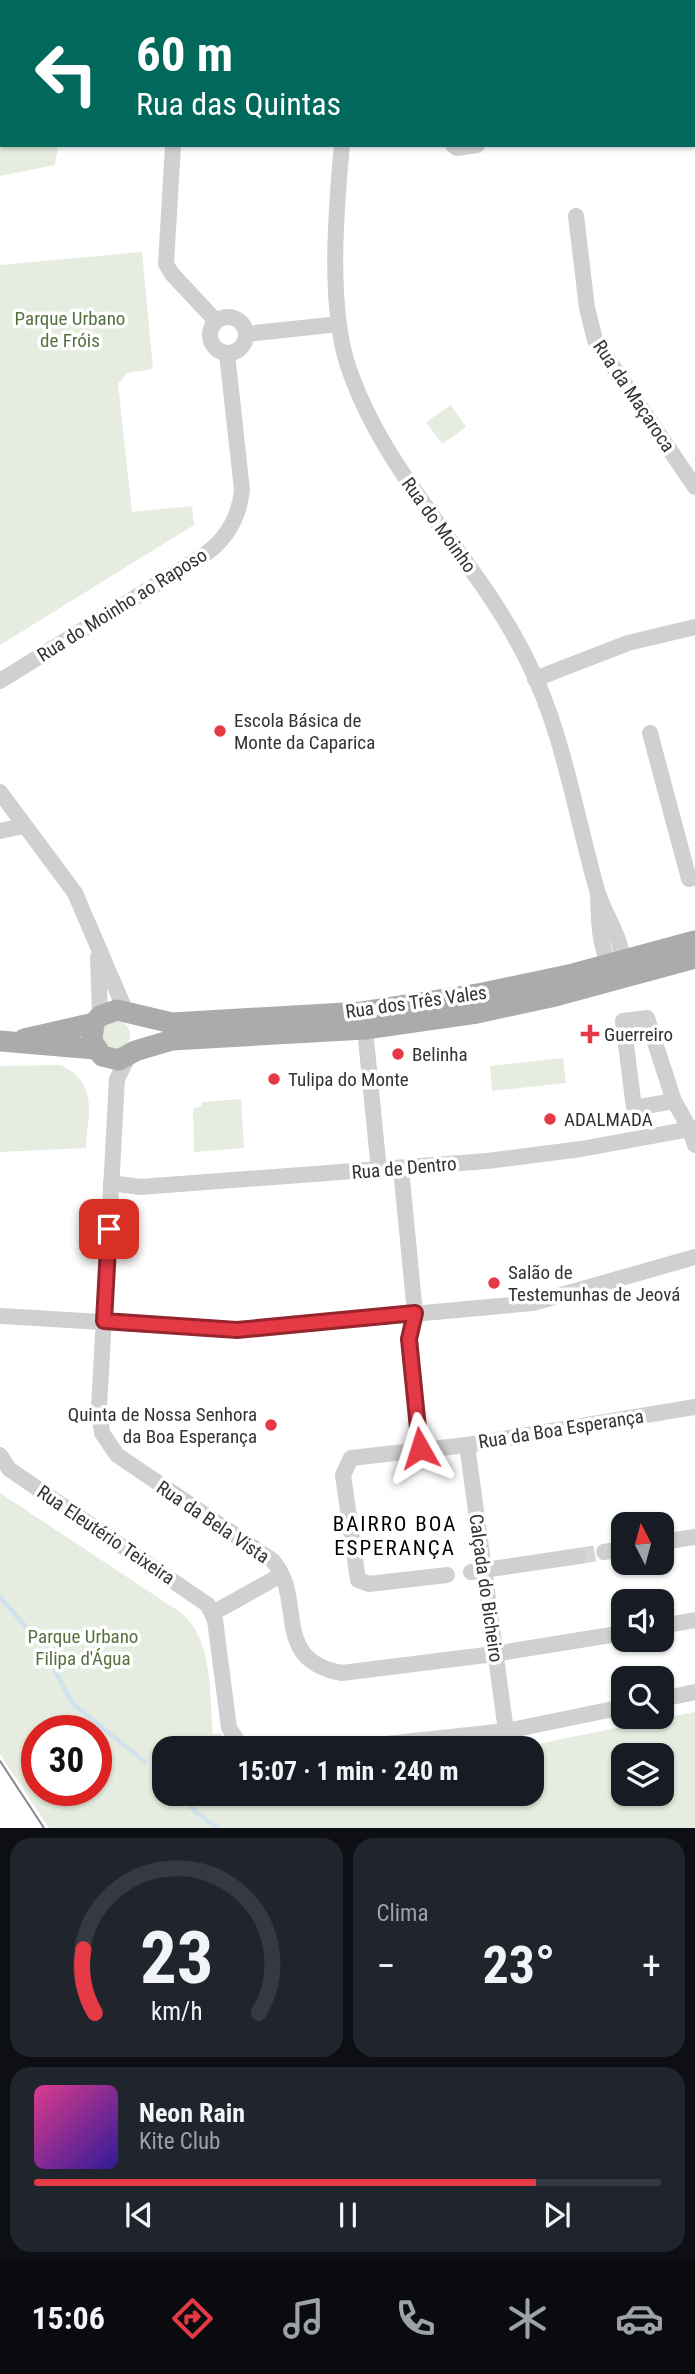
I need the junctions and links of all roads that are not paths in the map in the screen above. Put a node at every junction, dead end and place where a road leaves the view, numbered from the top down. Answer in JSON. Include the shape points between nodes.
{"nodes":[{"id":1,"x":173,"y":147,"type":"edge"},
{"id":2,"x":342,"y":147,"type":"edge"},
{"id":3,"x":576,"y":216,"type":"dead end"},
{"id":4,"x":216,"y":321,"type":"junction"},
{"id":5,"x":339,"y":324,"type":"junction"},
{"id":6,"x":246,"y":334,"type":"junction"},
{"id":7,"x":227,"y":354,"type":"junction"},
{"id":8,"x":695,"y":487,"type":"edge"},
{"id":9,"x":695,"y":627,"type":"edge"},
{"id":10,"x":536,"y":679,"type":"junction"},
{"id":11,"x":0,"y":681,"type":"edge"},
{"id":12,"x":650,"y":733,"type":"dead end"},
{"id":13,"x":0,"y":792,"type":"edge"},
{"id":14,"x":24,"y":827,"type":"junction"},
{"id":15,"x":0,"y":831,"type":"edge"},
{"id":16,"x":695,"y":877,"type":"edge"},
{"id":17,"x":695,"y":941,"type":"edge"},
{"id":18,"x":98,"y":948,"type":"junction"},
{"id":19,"x":695,"y":957,"type":"edge"},
{"id":20,"x":618,"y":969,"type":"junction"},
{"id":21,"x":128,"y":1014,"type":"junction"},
{"id":22,"x":97,"y":1020,"type":"junction"},
{"id":23,"x":365,"y":1029,"type":"junction"},
{"id":24,"x":8,"y":1041,"type":"edge"},
{"id":25,"x":99,"y":1053,"type":"junction"},
{"id":26,"x":132,"y":1054,"type":"junction"},
{"id":27,"x":117,"y":1079,"type":"junction"},
{"id":28,"x":674,"y":1101,"type":"junction"},
{"id":29,"x":693,"y":1134,"type":"edge"},
{"id":30,"x":401,"y":1169,"type":"junction"},
{"id":31,"x":379,"y":1171,"type":"junction"},
{"id":32,"x":111,"y":1183,"type":"junction"},
{"id":33,"x":695,"y":1257,"type":"edge"},
{"id":34,"x":415,"y":1313,"type":"junction"},
{"id":35,"x":0,"y":1316,"type":"edge"},
{"id":36,"x":104,"y":1321,"type":"junction"},
{"id":37,"x":695,"y":1407,"type":"edge"},
{"id":38,"x":467,"y":1445,"type":"junction"},
{"id":39,"x":420,"y":1448,"type":"junction"},
{"id":40,"x":0,"y":1455,"type":"edge"},
{"id":41,"x":695,"y":1537,"type":"edge"},
{"id":42,"x":674,"y":1540,"type":"edge"},
{"id":43,"x":611,"y":1551,"type":"edge"},
{"id":44,"x":604,"y":1552,"type":"tunnel mouth"},
{"id":45,"x":579,"y":1556,"type":"tunnel mouth"},
{"id":46,"x":477,"y":1571,"type":"junction"},
{"id":47,"x":281,"y":1575,"type":"junction"},
{"id":48,"x":447,"y":1575,"type":"dead end"},
{"id":49,"x":213,"y":1613,"type":"junction"},
{"id":50,"x":695,"y":1620,"type":"edge"},
{"id":51,"x":674,"y":1624,"type":"edge"},
{"id":52,"x":611,"y":1635,"type":"edge"},
{"id":53,"x":494,"y":1654,"type":"junction"},
{"id":54,"x":695,"y":1692,"type":"edge"},
{"id":55,"x":674,"y":1696,"type":"edge"},
{"id":56,"x":611,"y":1709,"type":"edge"},
{"id":57,"x":506,"y":1731,"type":"junction"},
{"id":58,"x":234,"y":1736,"type":"edge"},
{"id":59,"x":460,"y":1736,"type":"edge"}],
"edges":[{"from":1,"to":4,"type":"street","via":[[166,264]]},
{"from":2,"to":5,"type":"street","name":"Rua do Moinho"},
{"from":3,"to":8,"type":"street","name":"Rua da Maçaroca","via":[[595,340]]},
{"from":4,"to":6,"type":"street","via":[[237,319]]},
{"from":4,"to":7,"type":"street","via":[[209,338],[216,350]]},
{"from":5,"to":6,"type":"street"},
{"from":5,"to":10,"type":"street","name":"Rua do Moinho","via":[[349,366],[379,439],[488,593]]},
{"from":6,"to":7,"type":"street","via":[[242,347]]},
{"from":7,"to":11,"type":"street","name":"Rua do Moinho ao Raposo","via":[[242,490],[228,533],[204,555]]},
{"from":9,"to":10,"type":"street","via":[[628,643]]},
{"from":10,"to":20,"type":"street","name":"Rua do Moinho","via":[[598,894],[600,935]]},
{"from":12,"to":16,"type":"street","via":[[689,878]]},
{"from":13,"to":14,"type":"street"},
{"from":14,"to":15,"type":"street"},
{"from":14,"to":18,"type":"street","via":[[75,893]]},
{"from":17,"to":20,"type":"main road","name":"Rua dos Três Vales"},
{"from":18,"to":21,"type":"street"},
{"from":18,"to":22,"type":"street"},
{"from":19,"to":20,"type":"main road","name":"Rua dos Três Vales"},
{"from":20,"to":21,"type":"main road","name":"Rua dos Três Vales","via":[[362,1012],[172,1023]]},
{"from":20,"to":23,"type":"main road","name":"Rua dos Três Vales","via":[[477,1013]]},
{"from":21,"to":22,"type":"main road","name":"Rua dos Três Vales","via":[[117,1010]]},
{"from":21,"to":26,"type":"main road","via":[[141,1032]]},
{"from":22,"to":24,"type":"main road","name":"Rua dos Três Vales"},
{"from":22,"to":25,"type":"main road","via":[[92,1041]]},
{"from":23,"to":26,"type":"main road","name":"Rua dos Três Vales","via":[[172,1040]]},
{"from":23,"to":31,"type":"street"},
{"from":24,"to":25,"type":"main road","name":"Rua dos Três Vales"},
{"from":25,"to":26,"type":"main road","name":"Rua dos Três Vales","via":[[110,1059]]},
{"from":25,"to":27,"type":"street"},
{"from":26,"to":27,"type":"street","name":"Rua da Bela Vista"},
{"from":27,"to":32,"type":"street","name":"Rua da Bela Vista"},
{"from":28,"to":28,"type":"street","via":[[647,1018],[623,1021],[634,1108]]},
{"from":28,"to":29,"type":"street"},
{"from":29,"to":30,"type":"street","name":"Rua de Dentro"},
{"from":30,"to":31,"type":"street","name":"Rua de Dentro"},
{"from":30,"to":34,"type":"street"},
{"from":31,"to":32,"type":"street","name":"Rua de Dentro","via":[[140,1187]]},
{"from":32,"to":36,"type":"street","name":"Rua da Bela Vista"},
{"from":33,"to":34,"type":"street","via":[[533,1303]]},
{"from":34,"to":36,"type":"street","via":[[237,1330]]},
{"from":34,"to":39,"type":"street","via":[[409,1339]]},
{"from":35,"to":36,"type":"street"},
{"from":36,"to":47,"type":"street","name":"Rua da Bela Vista","via":[[99,1419],[111,1448],[132,1467],[272,1560]]},
{"from":37,"to":38,"type":"street","name":"Rua da Boa Esperança"},
{"from":38,"to":39,"type":"street","name":"Rua da Boa Esperança"},
{"from":38,"to":46,"type":"street","name":"Calçada do Bicheiro"},
{"from":39,"to":48,"type":"street","name":"Rua da Boa Esperança","via":[[355,1457],[345,1465],[355,1574],[369,1584]]},
{"from":40,"to":49,"type":"street","name":"Rua Eleutério Teixeira","via":[[9,1469],[201,1598]]},
{"from":41,"to":42,"type":"street"},
{"from":43,"to":44,"type":"street"},
{"from":45,"to":46,"type":"street"},
{"from":46,"to":53,"type":"street","name":"Calçada do Bicheiro"},
{"from":47,"to":49,"type":"street"},
{"from":47,"to":53,"type":"street","name":"Rua da Bela Vista","via":[[293,1637],[306,1655],[326,1669],[342,1673]]},
{"from":49,"to":58,"type":"street","via":[[229,1728]]},
{"from":50,"to":51,"type":"street"},
{"from":52,"to":53,"type":"street","name":"Rua da Bela Vista"},
{"from":53,"to":57,"type":"street","name":"Calçada do Bicheiro"},
{"from":54,"to":55,"type":"street"},
{"from":56,"to":57,"type":"street"},
{"from":57,"to":59,"type":"street"}]}
